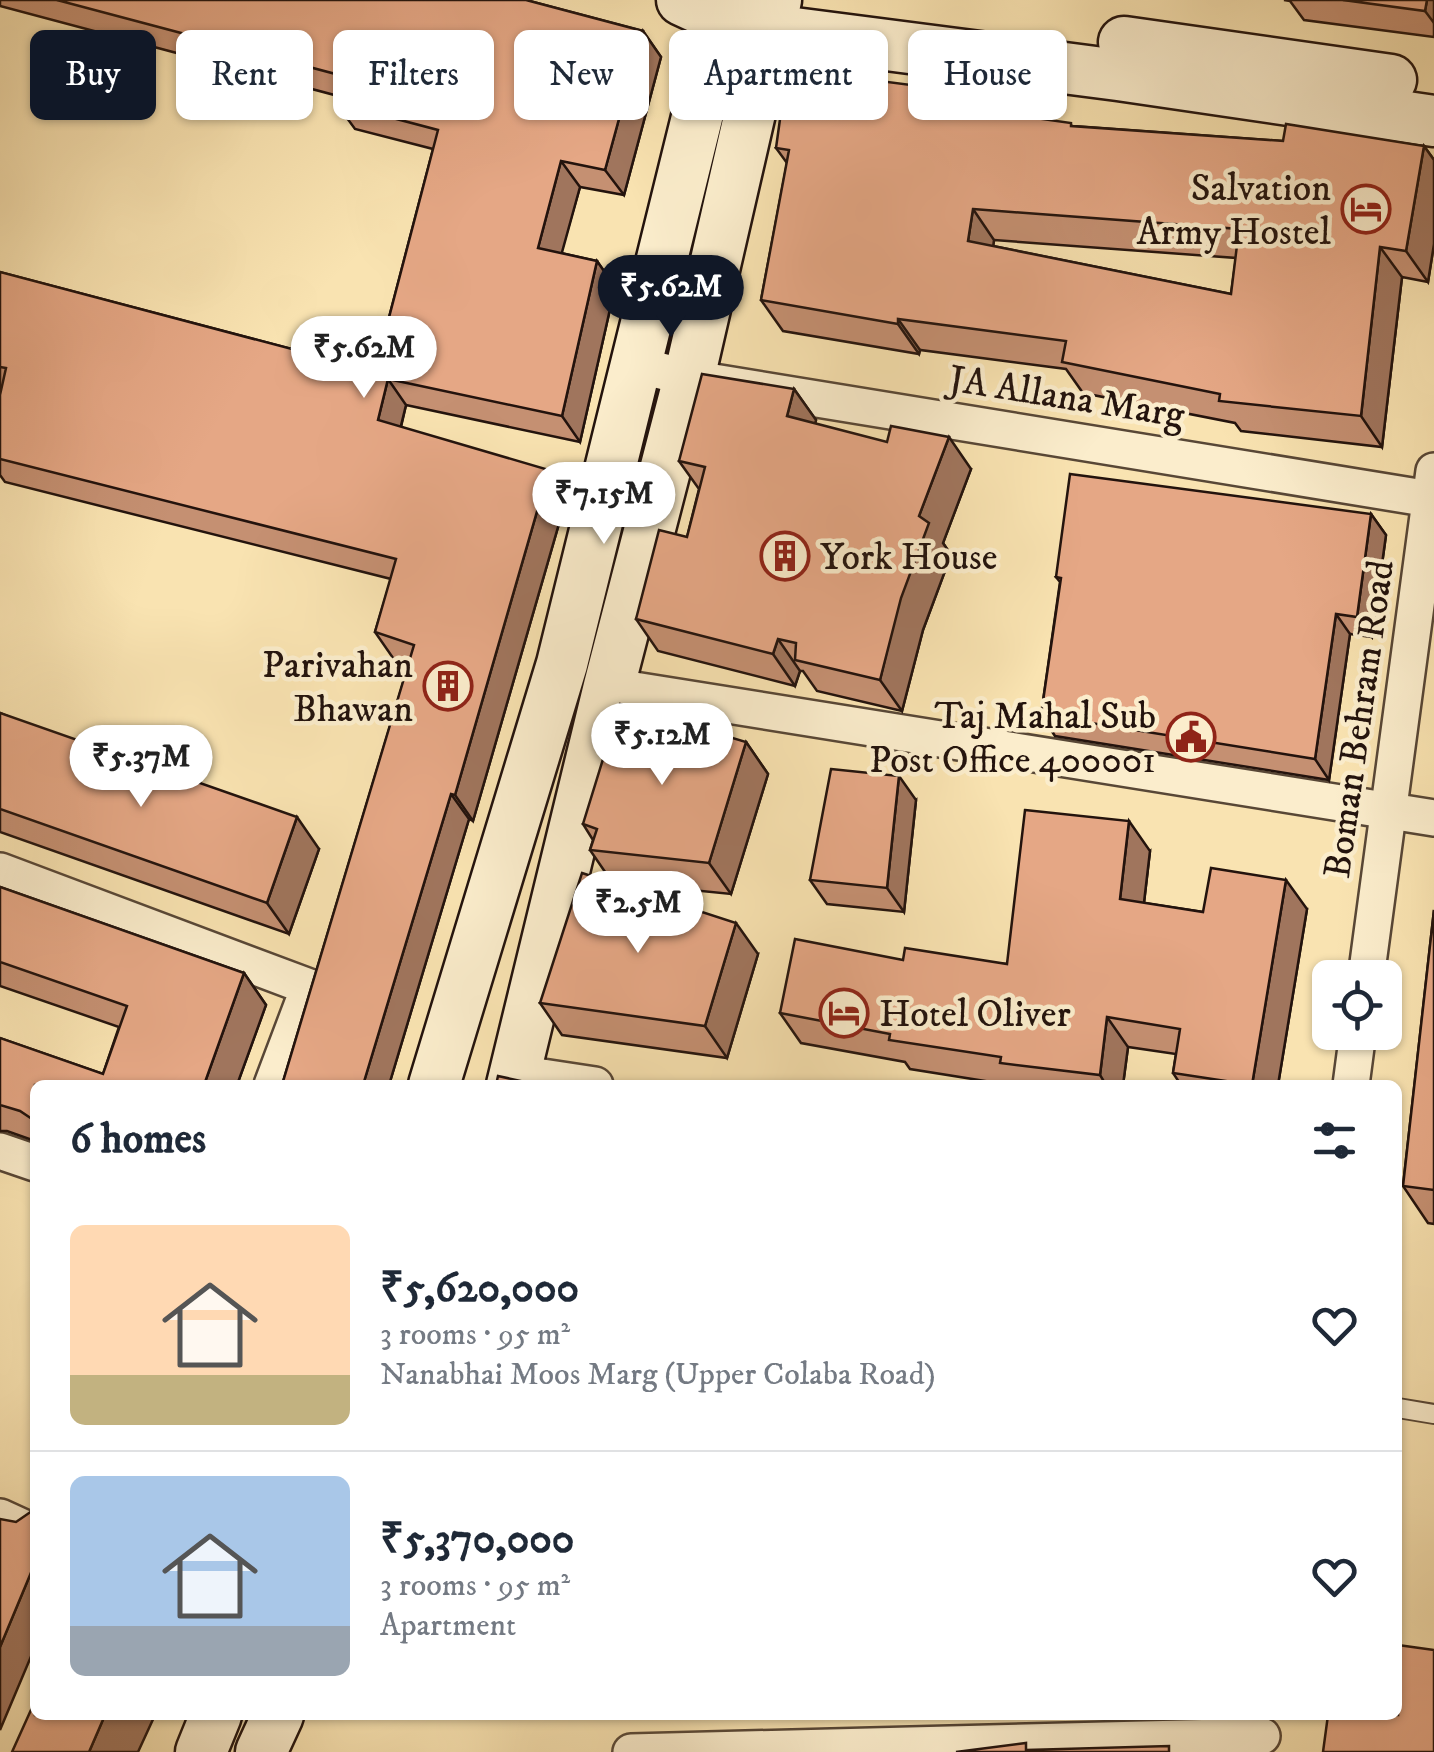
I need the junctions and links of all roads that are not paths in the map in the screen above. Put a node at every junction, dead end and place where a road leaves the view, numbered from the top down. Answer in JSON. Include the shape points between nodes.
{"nodes":[{"id":1,"x":710,"y":6,"type":"edge"},
{"id":2,"x":783,"y":10,"type":"edge"},
{"id":3,"x":1434,"y":87,"type":"edge"},
{"id":4,"x":1434,"y":121,"type":"edge"},
{"id":5,"x":638,"y":365,"type":"junction"},
{"id":6,"x":690,"y":378,"type":"junction"},
{"id":7,"x":1432,"y":485,"type":"edge"},
{"id":8,"x":609,"y":686,"type":"junction"},
{"id":9,"x":1388,"y":811,"type":"junction"},
{"id":10,"x":1434,"y":818,"type":"edge"},
{"id":11,"x":0,"y":872,"type":"edge"},
{"id":12,"x":1368,"y":960,"type":"edge"},
{"id":13,"x":1356,"y":1050,"type":"edge"},
{"id":14,"x":514,"y":1079,"type":"edge"},
{"id":15,"x":274,"y":1080,"type":"edge"},
{"id":16,"x":436,"y":1080,"type":"edge"},
{"id":17,"x":1352,"y":1080,"type":"edge"},
{"id":18,"x":0,"y":1150,"type":"edge"},
{"id":19,"x":30,"y":1161,"type":"edge"},
{"id":20,"x":1402,"y":1409,"type":"edge"},
{"id":21,"x":1434,"y":1414,"type":"edge"},
{"id":22,"x":0,"y":1518,"type":"edge"},
{"id":23,"x":30,"y":1532,"type":"edge"},
{"id":24,"x":214,"y":1720,"type":"edge"},
{"id":25,"x":276,"y":1720,"type":"edge"},
{"id":26,"x":826,"y":1731,"type":"edge"},
{"id":27,"x":1263,"y":1734,"type":"edge"},
{"id":28,"x":201,"y":1752,"type":"edge"},
{"id":29,"x":262,"y":1752,"type":"edge"},
{"id":30,"x":631,"y":1752,"type":"edge"}],
"edges":[{"from":1,"to":2,"type":"main road"},
{"from":1,"to":5,"type":"main road"},
{"from":2,"to":3,"type":"main road","via":[[1220,54]]},
{"from":2,"to":4,"type":"main road","via":[[1118,74]]},
{"from":2,"to":6,"type":"main road"},
{"from":5,"to":6,"type":"street","name":"JA Allana Marg"},
{"from":5,"to":16,"type":"main road","via":[[562,664]]},
{"from":6,"to":7,"type":"street","name":"JA Allana Marg"},
{"from":6,"to":8,"type":"main road"},
{"from":7,"to":9,"type":"street","name":"Boman Behram Road"},
{"from":8,"to":9,"type":"street"},
{"from":8,"to":14,"type":"main road"},
{"from":9,"to":10,"type":"street"},
{"from":9,"to":12,"type":"street","name":"Boman Behram Road"},
{"from":11,"to":15,"type":"street","via":[[308,987]]},
{"from":13,"to":17,"type":"street"},
{"from":18,"to":19,"type":"street"},
{"from":20,"to":21,"type":"lane"},
{"from":22,"to":23,"type":"street"},
{"from":24,"to":28,"type":"main road"},
{"from":25,"to":29,"type":"main road"},
{"from":26,"to":27,"type":"street"},
{"from":26,"to":30,"type":"street"}]}
